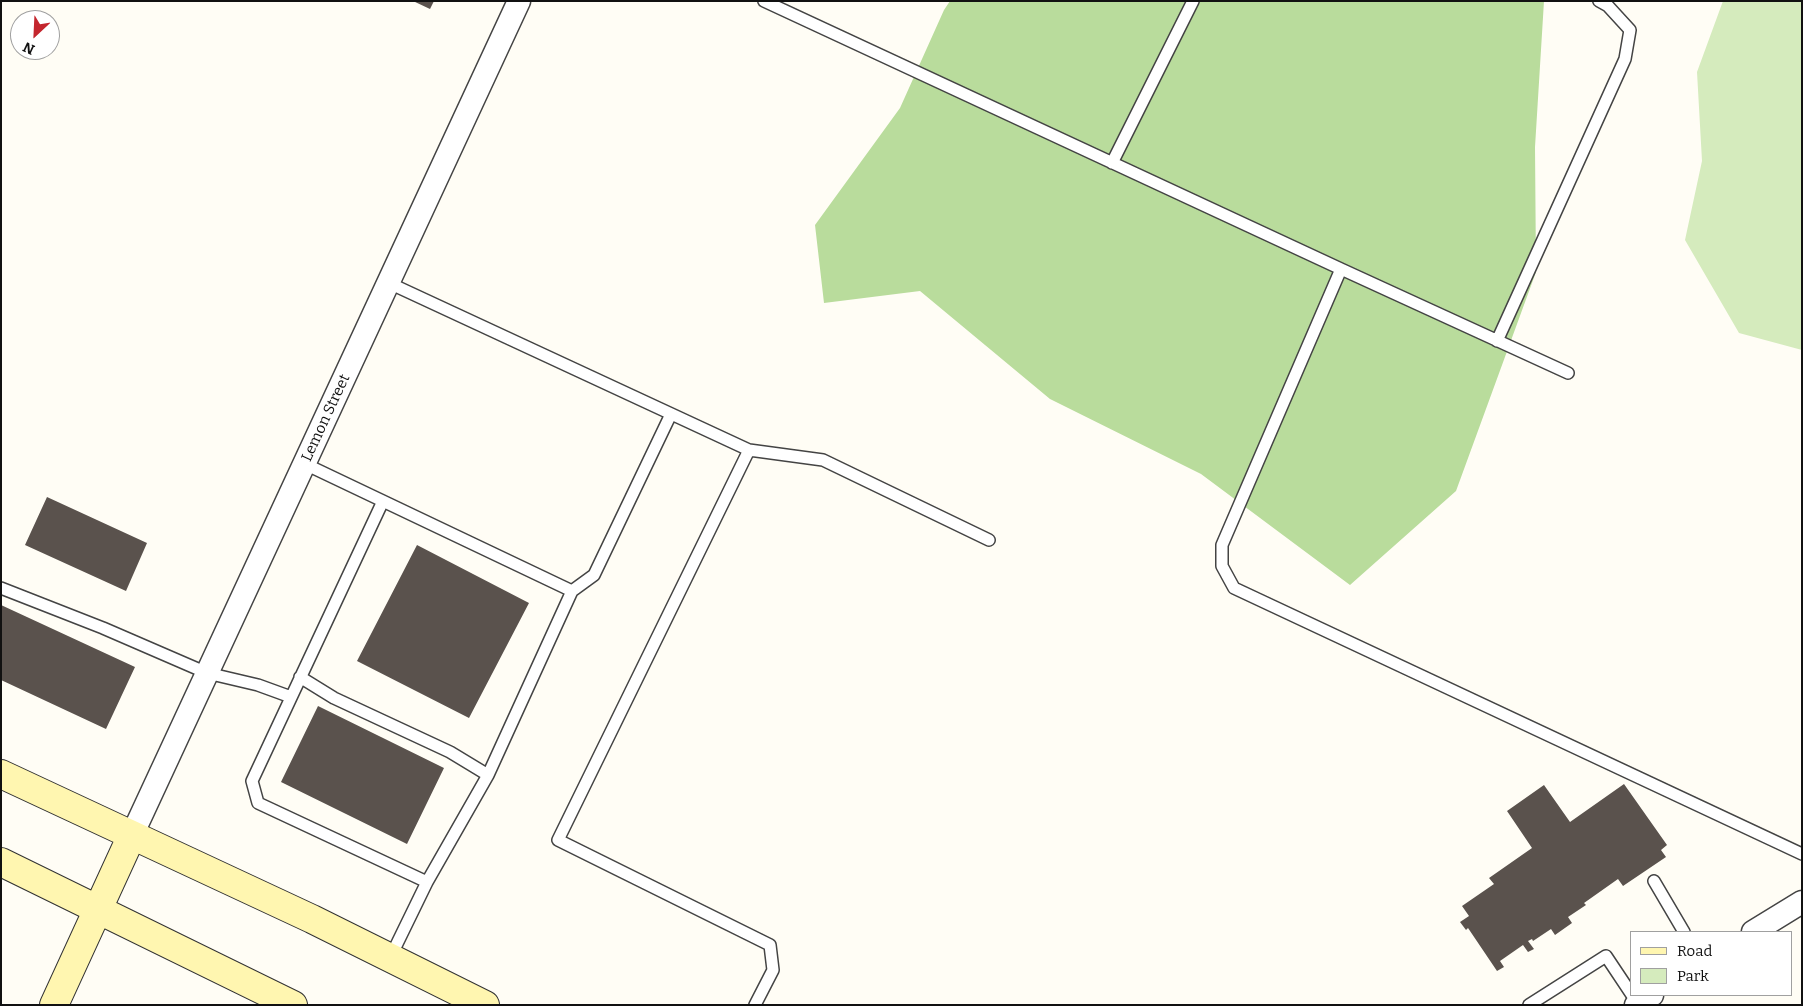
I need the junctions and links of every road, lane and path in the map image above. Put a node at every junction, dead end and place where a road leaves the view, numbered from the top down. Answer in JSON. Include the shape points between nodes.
{"nodes":[{"id":1,"x":519,"y":1,"type":"edge"},
{"id":2,"x":764,"y":1,"type":"edge"},
{"id":3,"x":1193,"y":1,"type":"edge"},
{"id":4,"x":1599,"y":1,"type":"edge"},
{"id":5,"x":1112,"y":163,"type":"junction"},
{"id":6,"x":1341,"y":270,"type":"junction"},
{"id":7,"x":388,"y":283,"type":"junction"},
{"id":8,"x":1497,"y":340,"type":"junction"},
{"id":9,"x":1568,"y":373,"type":"dead end"},
{"id":10,"x":671,"y":414,"type":"junction"},
{"id":11,"x":749,"y":450,"type":"junction"},
{"id":12,"x":305,"y":464,"type":"junction"},
{"id":13,"x":383,"y":501,"type":"junction"},
{"id":14,"x":989,"y":540,"type":"dead end"},
{"id":15,"x":1,"y":588,"type":"edge"},
{"id":16,"x":572,"y":591,"type":"junction"},
{"id":17,"x":207,"y":673,"type":"junction"},
{"id":18,"x":300,"y":677,"type":"junction"},
{"id":19,"x":291,"y":697,"type":"junction"},
{"id":20,"x":1,"y":774,"type":"edge"},
{"id":21,"x":488,"y":775,"type":"junction"},
{"id":22,"x":132,"y":834,"type":"junction"},
{"id":23,"x":1802,"y":854,"type":"edge"},
{"id":24,"x":1,"y":862,"type":"edge"},
{"id":25,"x":1654,"y":881,"type":"dead end"},
{"id":26,"x":427,"y":882,"type":"junction"},
{"id":27,"x":1802,"y":902,"type":"edge"},
{"id":28,"x":98,"y":909,"type":"junction"},
{"id":29,"x":1683,"y":931,"type":"edge"},
{"id":30,"x":1755,"y":931,"type":"edge"},
{"id":31,"x":390,"y":958,"type":"junction"},
{"id":32,"x":1630,"y":986,"type":"edge"},
{"id":33,"x":54,"y":1005,"type":"edge"},
{"id":34,"x":293,"y":1005,"type":"edge"},
{"id":35,"x":485,"y":1005,"type":"edge"},
{"id":36,"x":755,"y":1005,"type":"edge"},
{"id":37,"x":1529,"y":1005,"type":"edge"}],
"edges":[{"from":1,"to":7,"type":"street","name":"Lemon Street"},
{"from":2,"to":5,"type":"lane"},
{"from":3,"to":5,"type":"lane"},
{"from":4,"to":8,"type":"lane","via":[[1630,30],[1625,59]]},
{"from":5,"to":6,"type":"lane"},
{"from":6,"to":8,"type":"lane"},
{"from":6,"to":23,"type":"lane","via":[[1222,545],[1222,566],[1234,588]]},
{"from":7,"to":10,"type":"lane"},
{"from":7,"to":12,"type":"street","name":"Lemon Street"},
{"from":8,"to":9,"type":"lane"},
{"from":10,"to":11,"type":"lane"},
{"from":10,"to":16,"type":"lane","via":[[594,575]]},
{"from":11,"to":14,"type":"lane","via":[[823,460]]},
{"from":11,"to":36,"type":"lane","via":[[558,840],[770,945],[773,970]]},
{"from":12,"to":13,"type":"lane"},
{"from":12,"to":17,"type":"street","name":"Lemon Street"},
{"from":13,"to":16,"type":"lane"},
{"from":13,"to":18,"type":"lane"},
{"from":15,"to":17,"type":"lane"},
{"from":16,"to":21,"type":"lane"},
{"from":17,"to":19,"type":"lane"},
{"from":17,"to":22,"type":"street","name":"Lemon Street"},
{"from":18,"to":19,"type":"lane"},
{"from":18,"to":21,"type":"lane","via":[[334,698],[450,752]]},
{"from":19,"to":26,"type":"lane","via":[[252,781],[258,803]]},
{"from":20,"to":22,"type":"main road"},
{"from":21,"to":26,"type":"lane"},
{"from":22,"to":28,"type":"main road"},
{"from":22,"to":31,"type":"main road"},
{"from":24,"to":28,"type":"main road"},
{"from":25,"to":29,"type":"lane"},
{"from":26,"to":31,"type":"lane"},
{"from":27,"to":30,"type":"street"},
{"from":28,"to":33,"type":"main road"},
{"from":28,"to":34,"type":"main road"},
{"from":31,"to":35,"type":"main road"},
{"from":32,"to":37,"type":"lane","via":[[1606,956]]}]}
